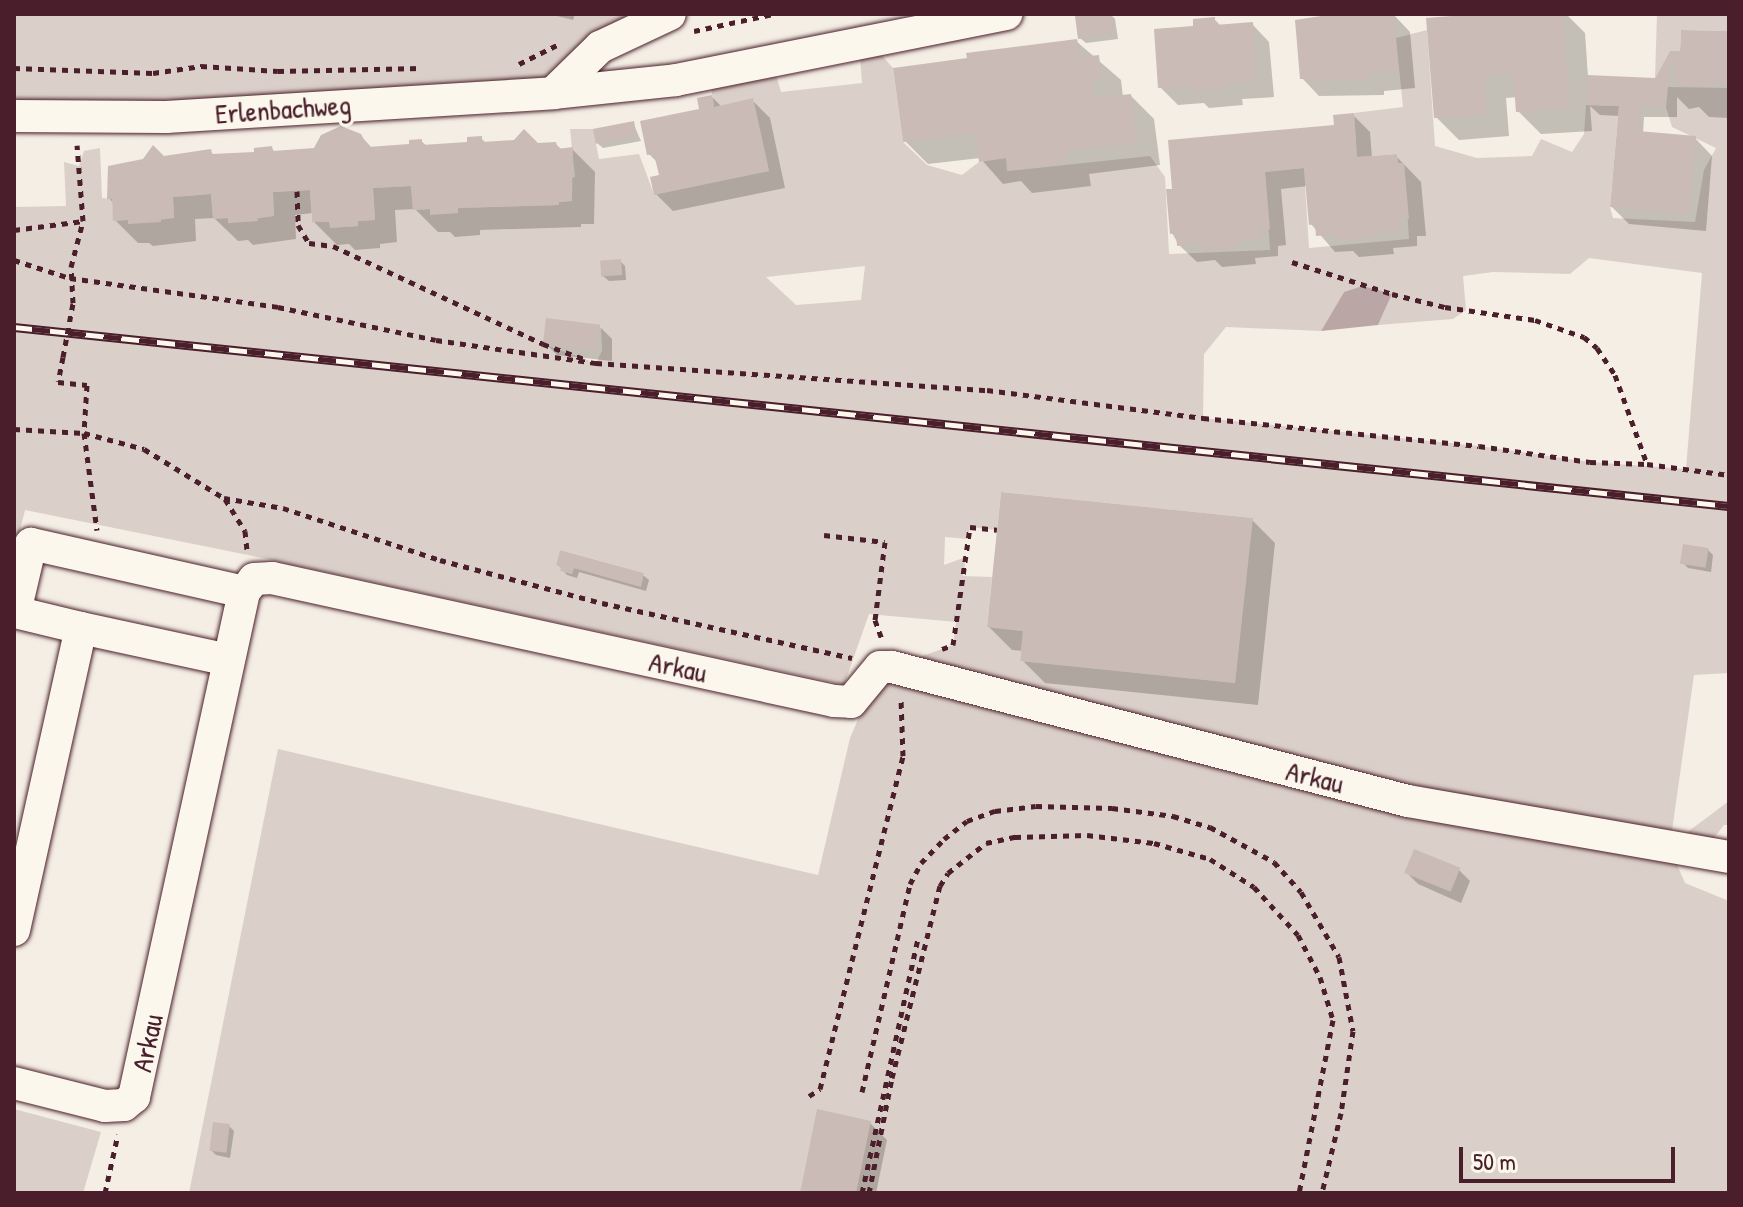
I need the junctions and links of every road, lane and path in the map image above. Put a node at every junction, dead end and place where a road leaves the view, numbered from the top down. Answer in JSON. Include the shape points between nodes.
{"nodes":[{"id":1,"x":773,"y":14,"type":"edge"},
{"id":2,"x":1006,"y":14,"type":"edge"},
{"id":3,"x":666,"y":16,"type":"edge"},
{"id":4,"x":565,"y":40,"type":"dead end"},
{"id":5,"x":507,"y":65,"type":"dead end"},
{"id":6,"x":14,"y":68,"type":"edge"},
{"id":7,"x":436,"y":68,"type":"dead end"},
{"id":8,"x":553,"y":93,"type":"junction"},
{"id":9,"x":14,"y":116,"type":"edge"},
{"id":10,"x":73,"y":117,"type":"junction"},
{"id":11,"x":297,"y":191,"type":"dead end"},
{"id":12,"x":83,"y":221,"type":"junction"},
{"id":13,"x":14,"y":230,"type":"edge"},
{"id":14,"x":14,"y":260,"type":"edge"},
{"id":15,"x":1292,"y":262,"type":"dead end"},
{"id":16,"x":70,"y":278,"type":"junction"},
{"id":17,"x":596,"y":363,"type":"junction"},
{"id":18,"x":14,"y":429,"type":"edge"},
{"id":19,"x":84,"y":433,"type":"junction"},
{"id":20,"x":1647,"y":464,"type":"junction"},
{"id":21,"x":1729,"y":475,"type":"edge"},
{"id":22,"x":224,"y":498,"type":"junction"},
{"id":23,"x":997,"y":530,"type":"dead end"},
{"id":24,"x":824,"y":535,"type":"dead end"},
{"id":25,"x":90,"y":558,"type":"junction"},
{"id":26,"x":244,"y":592,"type":"junction"},
{"id":27,"x":81,"y":628,"type":"junction"},
{"id":28,"x":229,"y":660,"type":"junction"},
{"id":29,"x":892,"y":667,"type":"junction"},
{"id":30,"x":1729,"y":857,"type":"edge"},
{"id":31,"x":14,"y":930,"type":"edge"},
{"id":32,"x":918,"y":938,"type":"dead end"},
{"id":33,"x":14,"y":1083,"type":"edge"},
{"id":34,"x":862,"y":1092,"type":"dead end"},
{"id":35,"x":809,"y":1096,"type":"dead end"},
{"id":36,"x":124,"y":1105,"type":"junction"},
{"id":37,"x":105,"y":1193,"type":"edge"},
{"id":38,"x":862,"y":1193,"type":"edge"},
{"id":39,"x":869,"y":1193,"type":"edge"},
{"id":40,"x":1299,"y":1193,"type":"edge"},
{"id":41,"x":1322,"y":1193,"type":"edge"}],
"edges":[{"from":1,"to":3,"type":"path","via":[[681,33]]},
{"from":2,"to":8,"type":"street","name":"Erlenbachweg","via":[[676,80]]},
{"from":3,"to":8,"type":"street","via":[[600,47]]},
{"from":4,"to":5,"type":"path","via":[[520,64]]},
{"from":6,"to":7,"type":"path","via":[[153,73],[201,66],[278,71]]},
{"from":8,"to":10,"type":"street","name":"Erlenbachweg","via":[[166,117]]},
{"from":9,"to":10,"type":"street","name":"Erlenbachweg"},
{"from":10,"to":12,"type":"path"},
{"from":11,"to":17,"type":"path","via":[[298,225],[309,243],[333,246],[543,344]]},
{"from":12,"to":13,"type":"path"},
{"from":12,"to":16,"type":"path"},
{"from":14,"to":16,"type":"path"},
{"from":15,"to":20,"type":"path","via":[[1392,294],[1535,320],[1584,337],[1615,375]]},
{"from":16,"to":17,"type":"path","via":[[278,307],[436,340]]},
{"from":16,"to":19,"type":"path","bridge":true,"via":[[73,303],[58,382],[87,385]]},
{"from":17,"to":20,"type":"path","via":[[987,390],[1590,462]]},
{"from":18,"to":19,"type":"path"},
{"from":19,"to":22,"type":"path","via":[[144,449]]},
{"from":19,"to":25,"type":"path","via":[[98,527]]},
{"from":20,"to":21,"type":"path"},
{"from":22,"to":26,"type":"path","via":[[245,531]]},
{"from":22,"to":29,"type":"path","via":[[283,508],[440,560],[602,603]]},
{"from":23,"to":29,"type":"path","via":[[970,527],[953,645]]},
{"from":24,"to":29,"type":"path","via":[[885,542],[875,620]]},
{"from":25,"to":26,"type":"street"},
{"from":25,"to":27,"type":"street","via":[[31,544],[15,612]]},
{"from":26,"to":28,"type":"street","name":"Arkau"},
{"from":26,"to":29,"type":"street","name":"Arkau","via":[[254,579],[272,578],[834,701],[851,702],[880,667]]},
{"from":27,"to":28,"type":"street"},
{"from":27,"to":31,"type":"street"},
{"from":28,"to":36,"type":"street","name":"Arkau","via":[[140,1079],[134,1097]]},
{"from":29,"to":30,"type":"street","name":"Arkau","via":[[1408,801]]},
{"from":29,"to":35,"type":"path","via":[[903,711],[903,756],[820,1089]]},
{"from":32,"to":38,"type":"path"},
{"from":33,"to":36,"type":"street","name":"Arkau","via":[[105,1106]]},
{"from":34,"to":41,"type":"path","via":[[910,884],[944,839],[967,821],[1036,806],[1173,816],[1210,827],[1274,862],[1301,892],[1339,957],[1353,1031]]},
{"from":36,"to":37,"type":"path"},
{"from":39,"to":40,"type":"path","via":[[940,886],[948,873],[986,843],[1076,835],[1154,843],[1210,859],[1254,887],[1298,935],[1320,977],[1333,1020]]}]}
